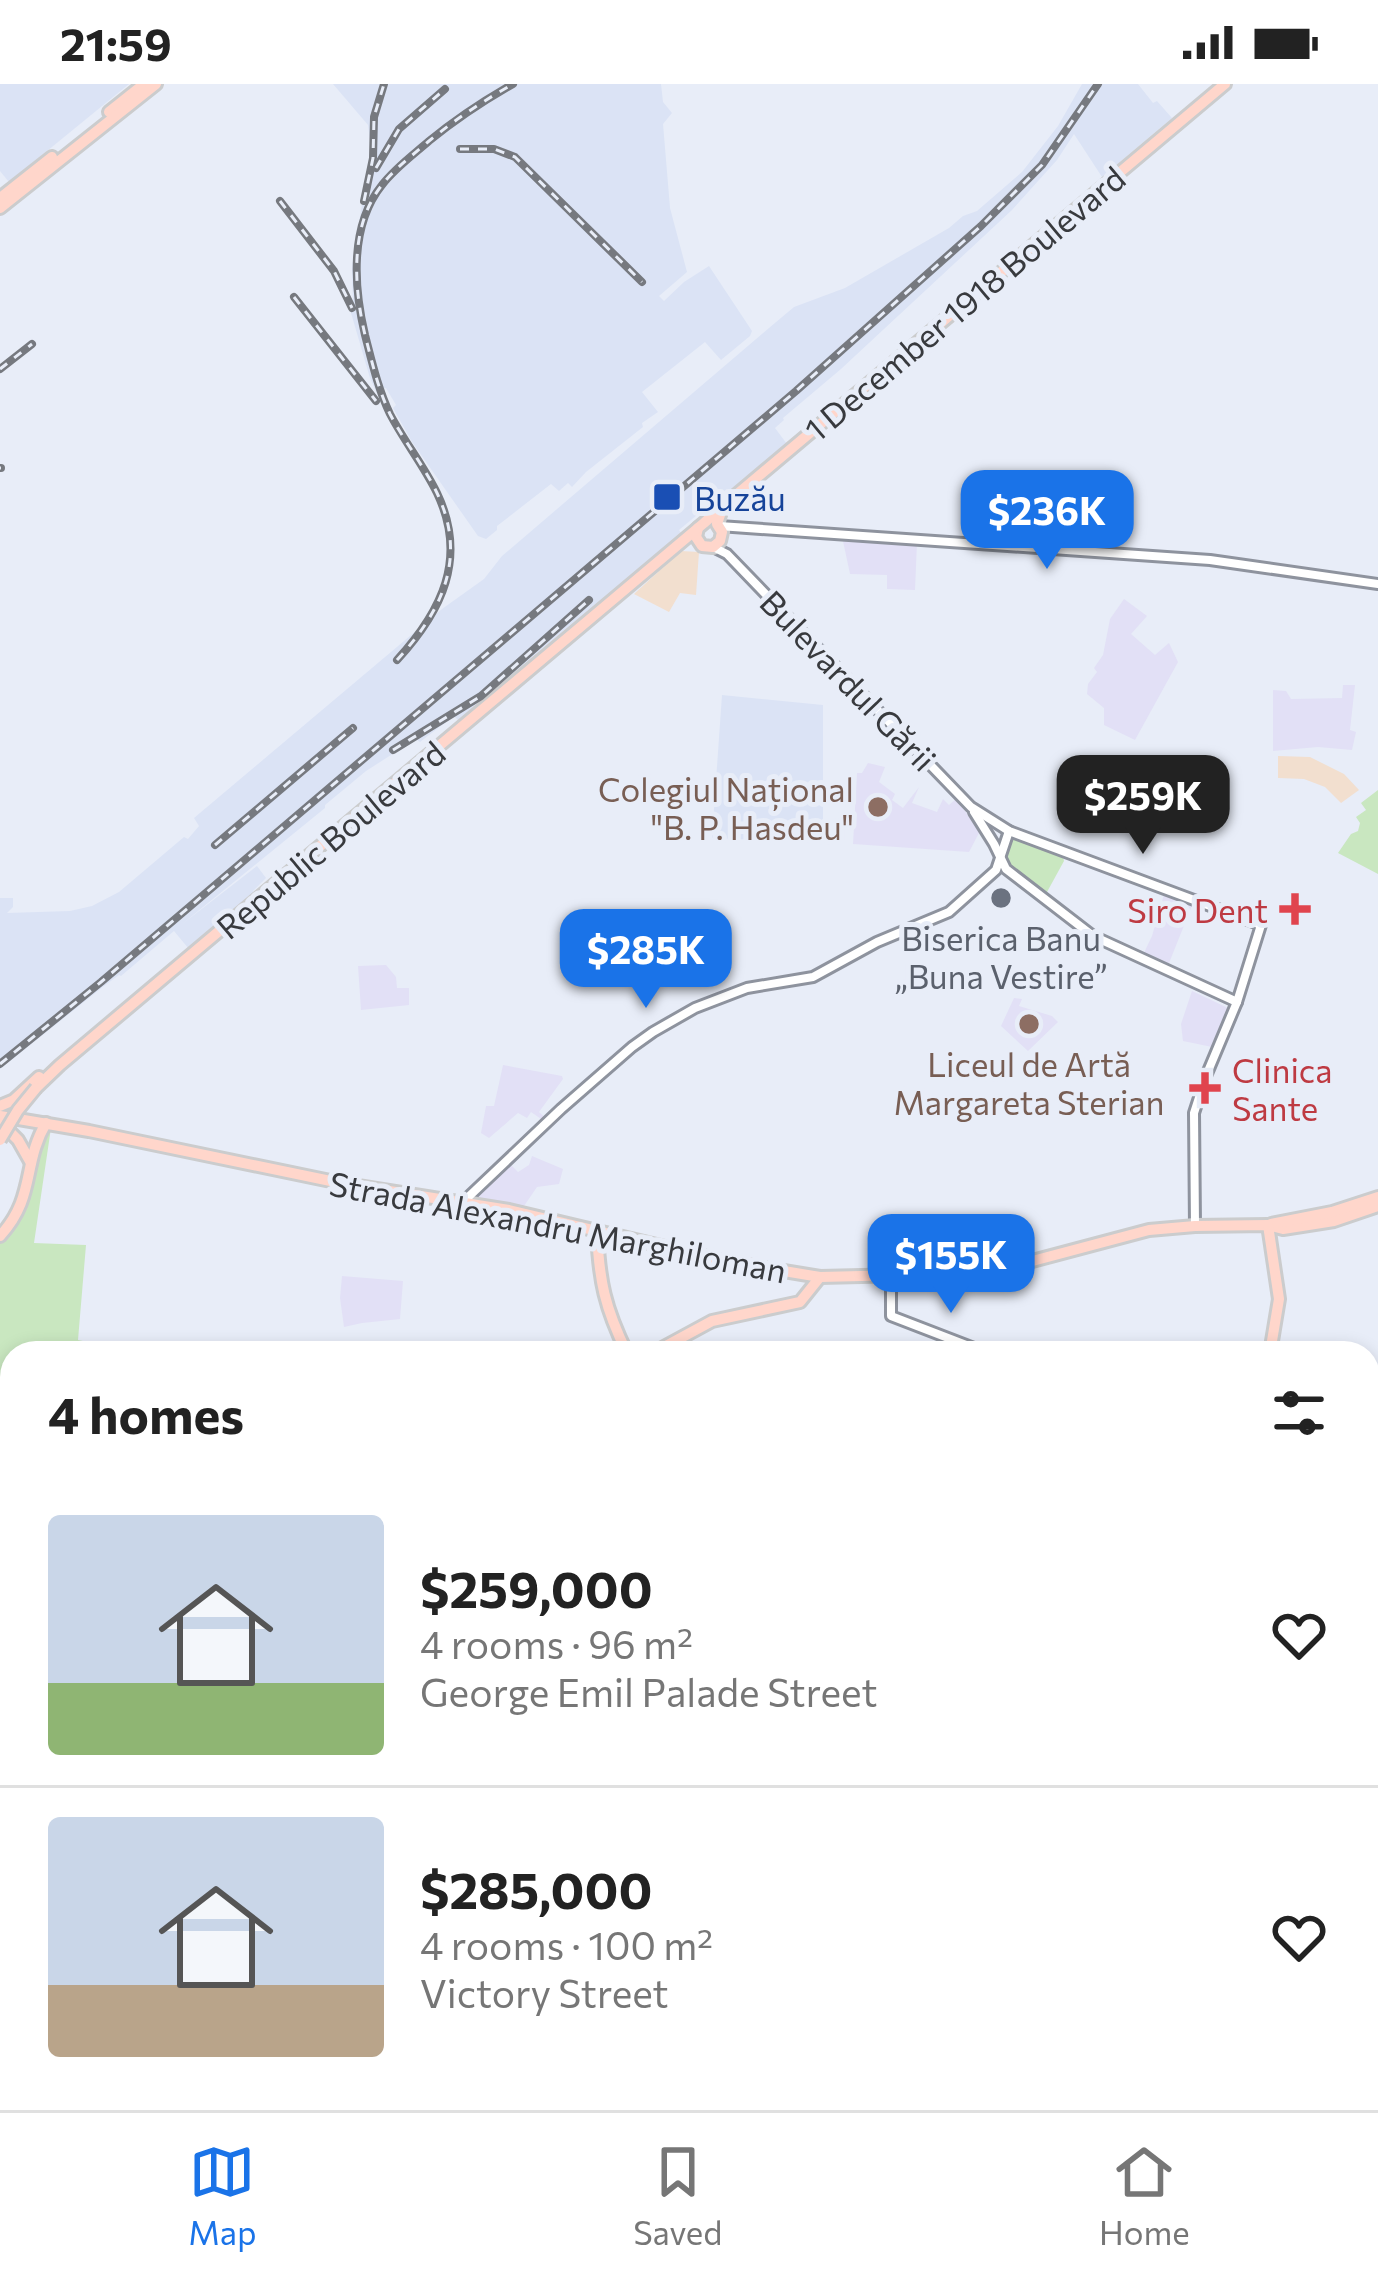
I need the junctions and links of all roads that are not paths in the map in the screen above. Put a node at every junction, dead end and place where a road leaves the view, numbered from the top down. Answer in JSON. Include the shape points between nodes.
{"nodes":[{"id":1,"x":144,"y":84,"type":"edge"},
{"id":2,"x":156,"y":84,"type":"edge"},
{"id":3,"x":1225,"y":84,"type":"edge"},
{"id":4,"x":0,"y":198,"type":"edge"},
{"id":5,"x":0,"y":208,"type":"edge"},
{"id":6,"x":710,"y":525,"type":"junction"},
{"id":7,"x":711,"y":544,"type":"junction"},
{"id":8,"x":677,"y":546,"type":"junction"},
{"id":9,"x":1378,"y":584,"type":"edge"},
{"id":10,"x":970,"y":807,"type":"junction"},
{"id":11,"x":1010,"y":831,"type":"junction"},
{"id":12,"x":1000,"y":860,"type":"junction"},
{"id":13,"x":1237,"y":1002,"type":"junction"},
{"id":14,"x":91,"y":1040,"type":"junction"},
{"id":15,"x":0,"y":1106,"type":"edge"},
{"id":16,"x":0,"y":1119,"type":"edge"},
{"id":17,"x":46,"y":1123,"type":"junction"},
{"id":18,"x":0,"y":1140,"type":"edge"},
{"id":19,"x":32,"y":1163,"type":"junction"},
{"id":20,"x":1378,"y":1202,"type":"edge"},
{"id":21,"x":462,"y":1203,"type":"junction"},
{"id":22,"x":1268,"y":1225,"type":"junction"},
{"id":23,"x":1195,"y":1226,"type":"junction"},
{"id":24,"x":597,"y":1231,"type":"junction"},
{"id":25,"x":2,"y":1233,"type":"edge"},
{"id":26,"x":891,"y":1276,"type":"junction"},
{"id":27,"x":820,"y":1277,"type":"junction"},
{"id":28,"x":622,"y":1341,"type":"edge"},
{"id":29,"x":675,"y":1341,"type":"edge"},
{"id":30,"x":956,"y":1341,"type":"edge"},
{"id":31,"x":1272,"y":1341,"type":"edge"}],
"edges":[{"from":1,"to":4,"type":"main road"},
{"from":2,"to":5,"type":"main road"},
{"from":3,"to":6,"type":"main road","name":"1 December 1918 Boulevard"},
{"from":6,"to":7,"type":"main road","via":[[722,532]]},
{"from":6,"to":7,"type":"main road","via":[[696,537]]},
{"from":6,"to":8,"type":"main road","name":"Republic Boulevard"},
{"from":6,"to":9,"type":"street","via":[[1191,558]]},
{"from":7,"to":8,"type":"main road"},
{"from":7,"to":10,"type":"street","name":"Bulevardul Gării"},
{"from":8,"to":14,"type":"main road","name":"Republic Boulevard"},
{"from":10,"to":11,"type":"street"},
{"from":10,"to":12,"type":"street"},
{"from":11,"to":12,"type":"street"},
{"from":11,"to":13,"type":"street","via":[[1261,925]]},
{"from":12,"to":13,"type":"street","via":[[1093,936]]},
{"from":12,"to":21,"type":"street","via":[[949,912],[813,977],[762,984],[695,1008],[632,1047]]},
{"from":13,"to":23,"type":"street","via":[[1193,1119]]},
{"from":14,"to":15,"type":"main road"},
{"from":14,"to":18,"type":"main road","name":"Republic Boulevard","bridge":true,"via":[[37,1088]]},
{"from":16,"to":17,"type":"main road","name":"Strada Alexandru Marghiloman"},
{"from":16,"to":19,"type":"main road"},
{"from":17,"to":19,"type":"main road"},
{"from":17,"to":21,"type":"main road","name":"Strada Alexandru Marghiloman"},
{"from":19,"to":25,"type":"main road","via":[[20,1210]]},
{"from":20,"to":22,"type":"main road","name":"Strada Alexandru Marghiloman","via":[[1334,1221]]},
{"from":21,"to":24,"type":"main road","name":"Strada Alexandru Marghiloman"},
{"from":22,"to":23,"type":"main road","name":"Strada Alexandru Marghiloman"},
{"from":22,"to":31,"type":"main road","via":[[1279,1299]]},
{"from":23,"to":26,"type":"main road","name":"Strada Alexandru Marghiloman","via":[[1129,1234],[987,1273]]},
{"from":24,"to":27,"type":"main road","name":"Strada Alexandru Marghiloman"},
{"from":24,"to":28,"type":"main road","via":[[605,1305]]},
{"from":26,"to":27,"type":"main road","name":"Strada Alexandru Marghiloman"},
{"from":26,"to":30,"type":"street","via":[[891,1316]]},
{"from":27,"to":29,"type":"main road","via":[[800,1302],[712,1321]]}]}
